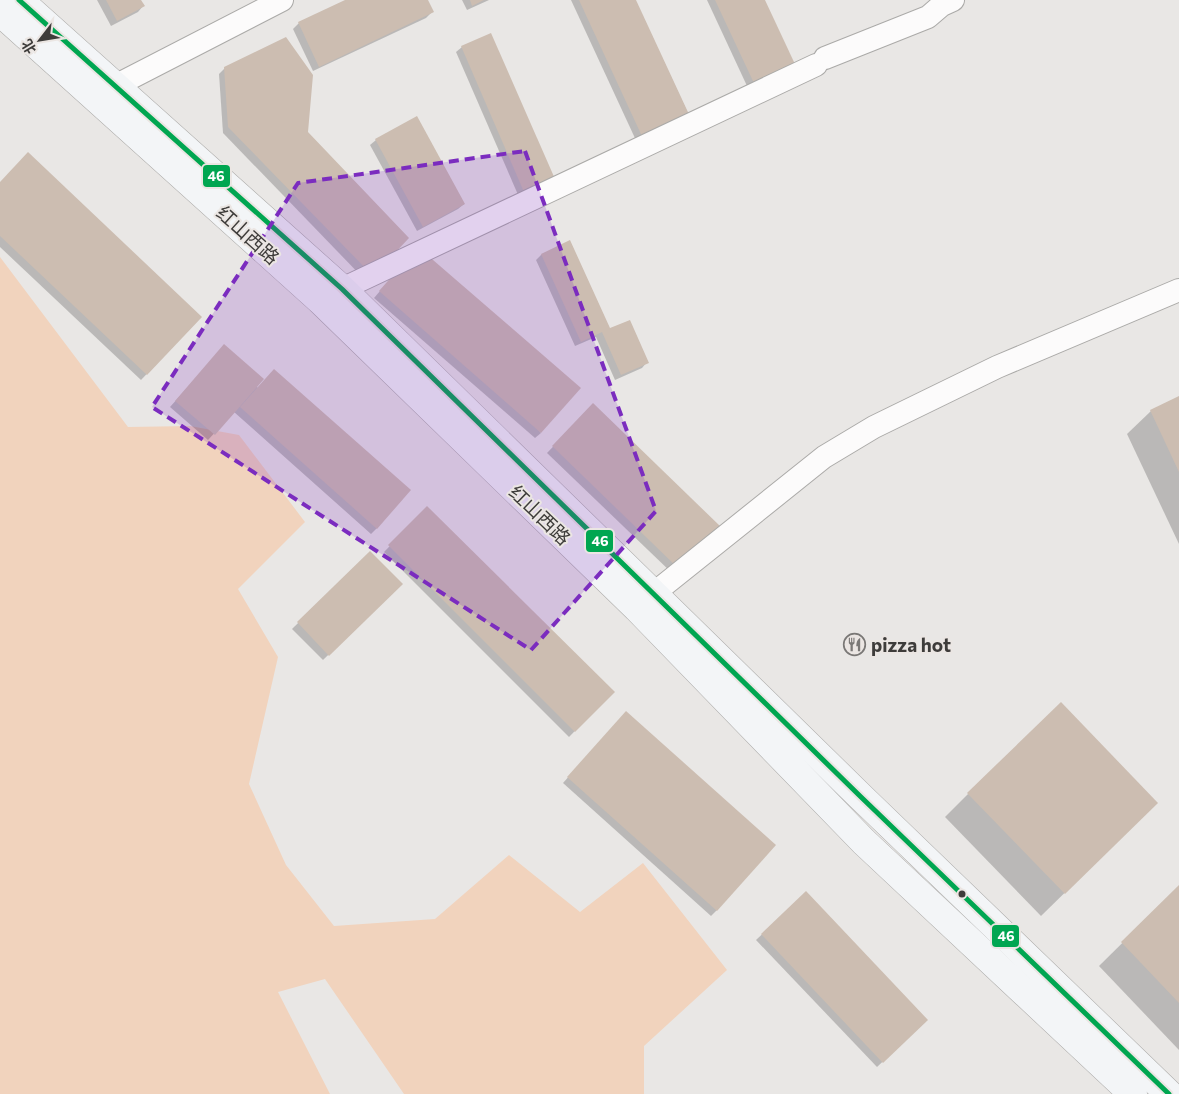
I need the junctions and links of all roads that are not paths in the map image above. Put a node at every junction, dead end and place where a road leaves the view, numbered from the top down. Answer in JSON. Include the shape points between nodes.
{"nodes":[{"id":1,"x":19,"y":0,"type":"edge"},
{"id":2,"x":282,"y":0,"type":"edge"},
{"id":3,"x":953,"y":0,"type":"edge"},
{"id":4,"x":0,"y":12,"type":"edge"},
{"id":5,"x":115,"y":86,"type":"junction"},
{"id":6,"x":342,"y":289,"type":"junction"},
{"id":7,"x":1179,"y":290,"type":"edge"},
{"id":8,"x":654,"y":594,"type":"junction"},
{"id":9,"x":1132,"y":1094,"type":"edge"},
{"id":10,"x":1168,"y":1094,"type":"edge"}],
"edges":[{"from":1,"to":5,"type":"main road","name":"红山西路"},
{"from":2,"to":5,"type":"street"},
{"from":3,"to":6,"type":"street","via":[[928,17],[820,62]]},
{"from":4,"to":9,"type":"main road","name":"红山西路","via":[[320,300],[636,608],[864,842]]},
{"from":5,"to":6,"type":"main road","name":"红山西路"},
{"from":6,"to":8,"type":"main road","name":"红山西路"},
{"from":7,"to":8,"type":"street","via":[[997,367],[874,427],[824,457]]},
{"from":8,"to":10,"type":"main road","name":"红山西路"}]}
